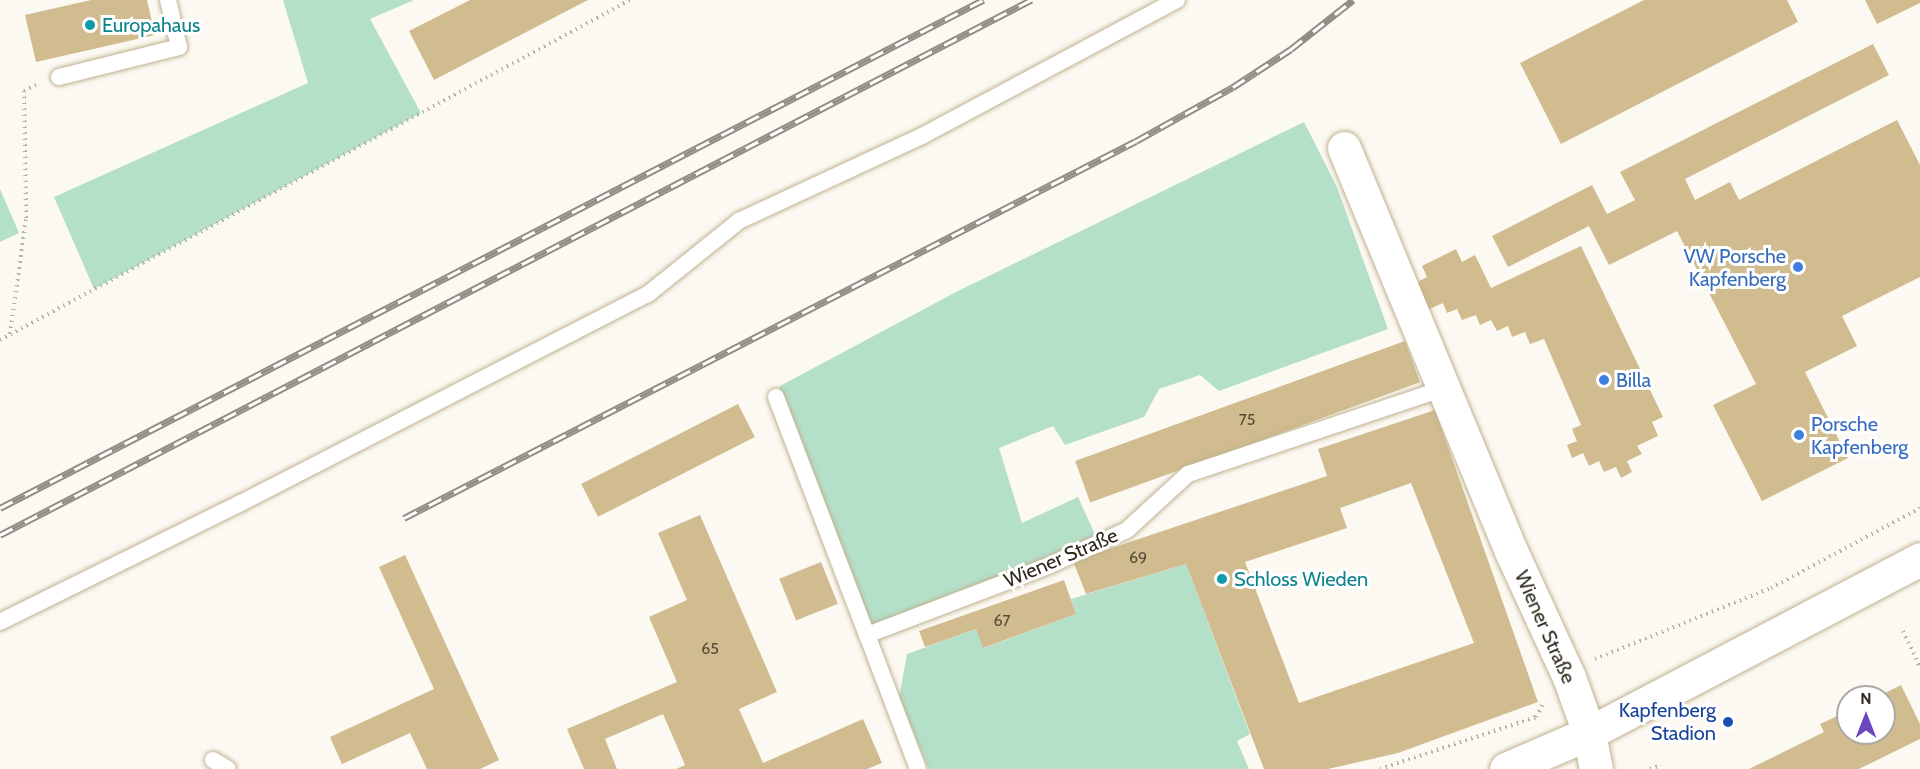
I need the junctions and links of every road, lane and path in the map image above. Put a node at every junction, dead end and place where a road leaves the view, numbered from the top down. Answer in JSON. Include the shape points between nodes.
{"nodes":[{"id":1,"x":168,"y":0,"type":"edge"},
{"id":2,"x":630,"y":0,"type":"edge"},
{"id":3,"x":1178,"y":0,"type":"edge"},
{"id":4,"x":59,"y":77,"type":"joint"},
{"id":5,"x":1344,"y":148,"type":"dead end"},
{"id":6,"x":10,"y":334,"type":"junction"},
{"id":7,"x":0,"y":340,"type":"edge"},
{"id":8,"x":1445,"y":388,"type":"junction"},
{"id":9,"x":776,"y":397,"type":"dead end"},
{"id":10,"x":1920,"y":508,"type":"edge"},
{"id":11,"x":1920,"y":559,"type":"edge"},
{"id":12,"x":0,"y":622,"type":"edge"},
{"id":13,"x":1903,"y":631,"type":"dead end"},
{"id":14,"x":867,"y":634,"type":"junction"},
{"id":15,"x":1587,"y":661,"type":"dead end"},
{"id":16,"x":1920,"y":667,"type":"edge"},
{"id":17,"x":1545,"y":700,"type":"dead end"},
{"id":18,"x":1589,"y":733,"type":"junction"},
{"id":19,"x":213,"y":760,"type":"dead end"},
{"id":20,"x":1661,"y":765,"type":"dead end"},
{"id":21,"x":228,"y":769,"type":"edge"},
{"id":22,"x":918,"y":769,"type":"edge"},
{"id":23,"x":1380,"y":769,"type":"edge"},
{"id":24,"x":1506,"y":769,"type":"edge"},
{"id":25,"x":1596,"y":769,"type":"edge"},
{"id":26,"x":1650,"y":769,"type":"edge"}],
"edges":[{"from":1,"to":4,"type":"lane","via":[[179,47]]},
{"from":2,"to":6,"type":"path"},
{"from":3,"to":12,"type":"lane","via":[[922,136],[739,220],[648,294]]},
{"from":4,"to":6,"type":"path","via":[[24,91],[26,218]]},
{"from":5,"to":8,"type":"street","name":"Wiener Straße"},
{"from":6,"to":7,"type":"path"},
{"from":8,"to":14,"type":"lane","name":"Wiener Straße","via":[[1188,474],[1127,530],[1048,566]]},
{"from":8,"to":18,"type":"street","name":"Wiener Straße"},
{"from":9,"to":14,"type":"lane"},
{"from":10,"to":15,"type":"path","via":[[1771,588]]},
{"from":11,"to":18,"type":"street"},
{"from":13,"to":16,"type":"path"},
{"from":14,"to":22,"type":"lane"},
{"from":17,"to":23,"type":"path","via":[[1536,717]]},
{"from":18,"to":24,"type":"street"},
{"from":18,"to":25,"type":"street","name":"Wiener Straße"},
{"from":19,"to":21,"type":"lane"},
{"from":20,"to":26,"type":"path"}]}
